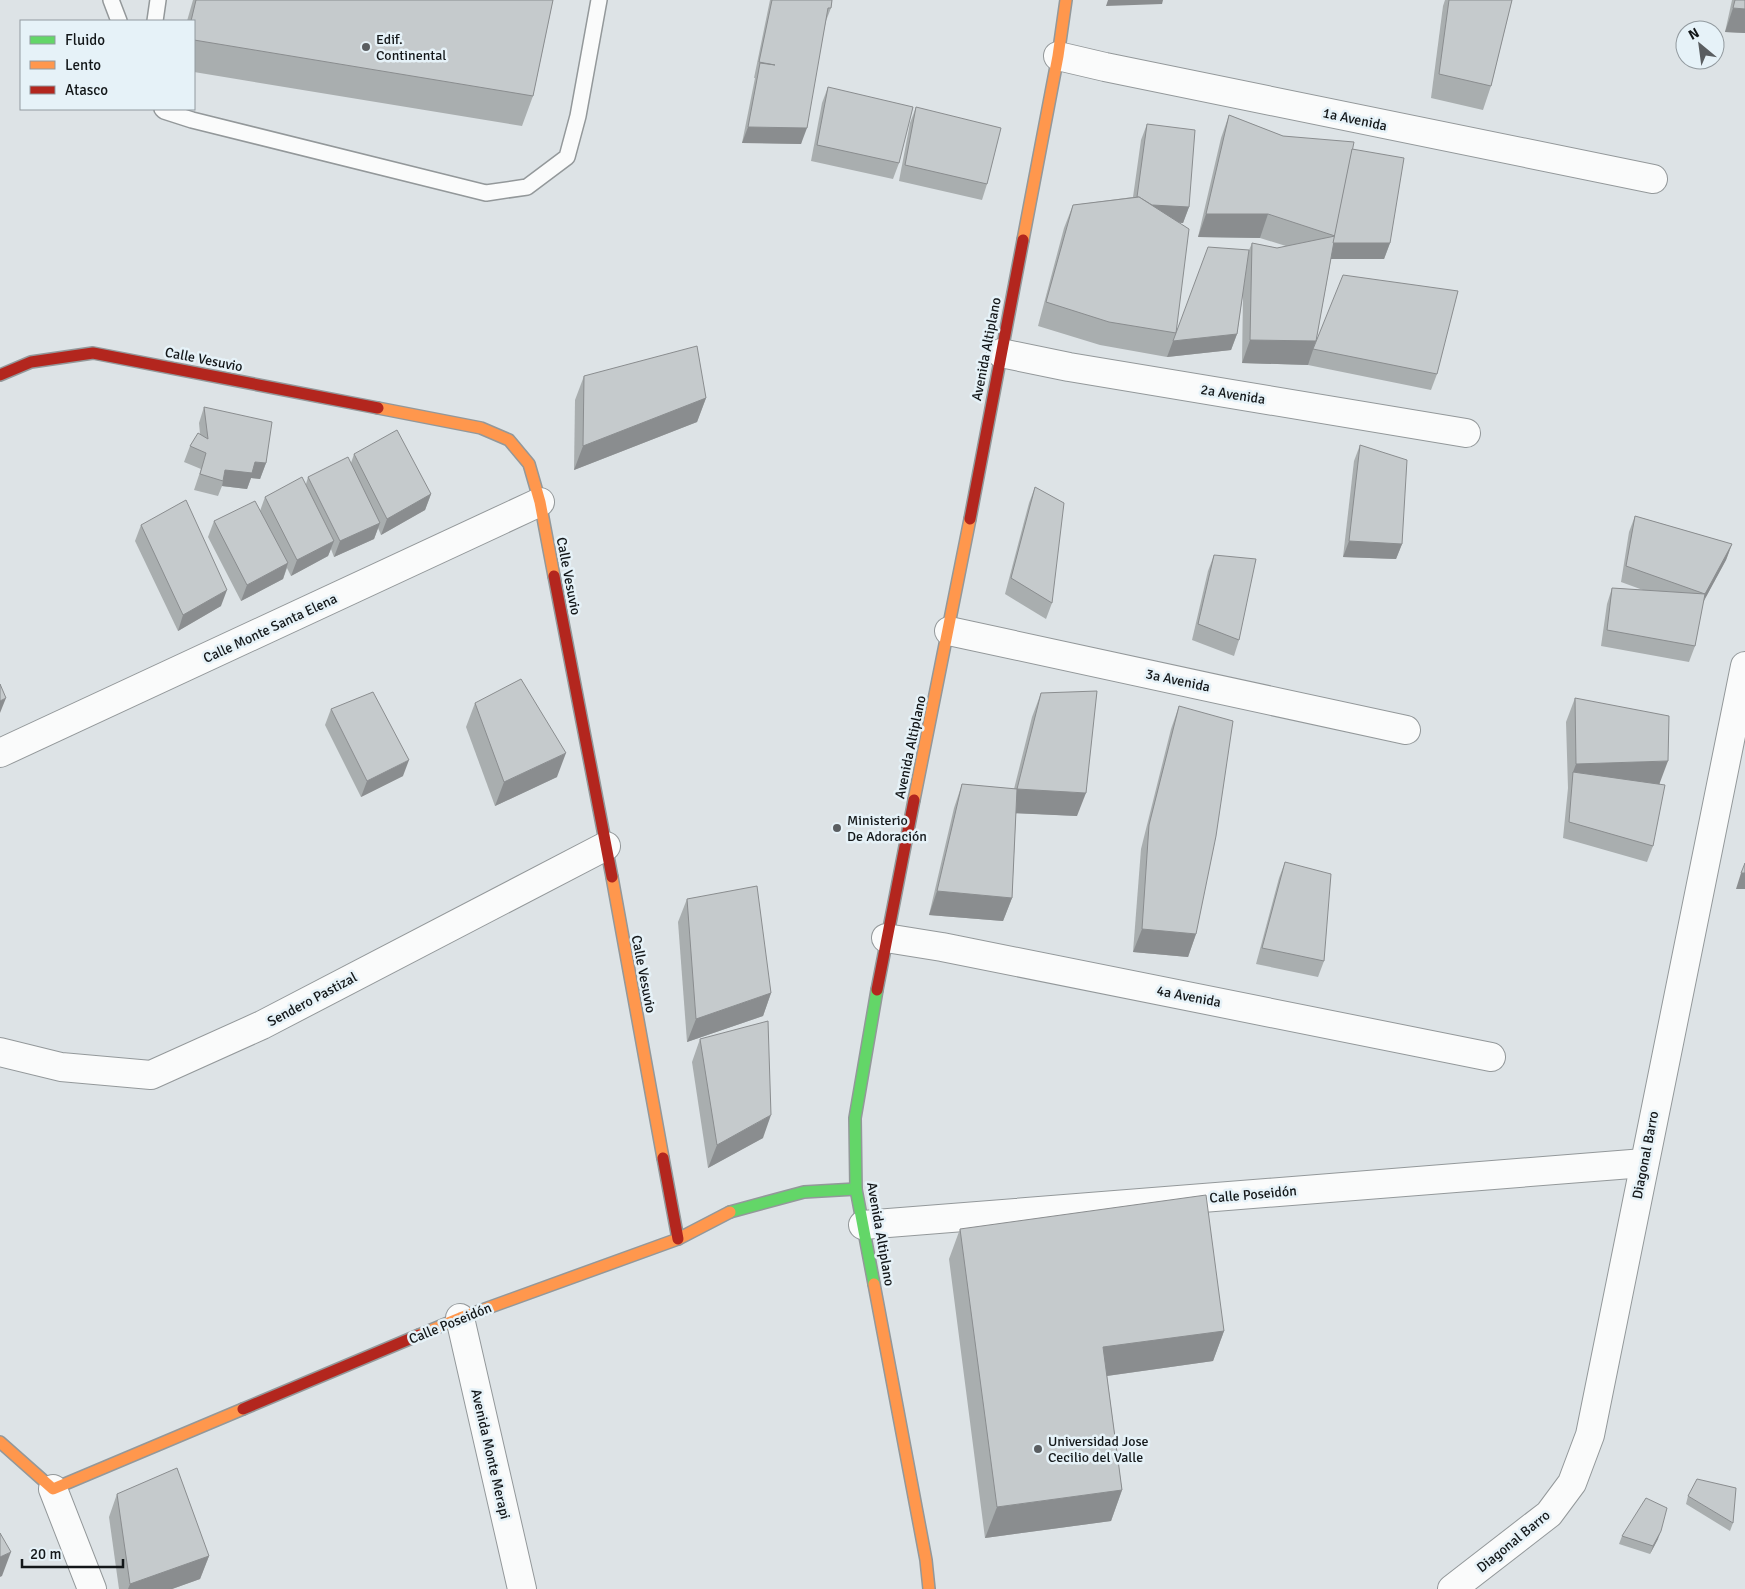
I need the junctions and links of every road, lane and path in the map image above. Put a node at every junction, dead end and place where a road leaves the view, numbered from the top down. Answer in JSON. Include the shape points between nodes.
{"nodes":[{"id":1,"x":111,"y":0,"type":"edge"},
{"id":2,"x":158,"y":0,"type":"edge"},
{"id":3,"x":599,"y":0,"type":"edge"},
{"id":4,"x":1066,"y":0,"type":"edge"},
{"id":5,"x":119,"y":20,"type":"edge"},
{"id":6,"x":155,"y":20,"type":"edge"},
{"id":7,"x":1058,"y":56,"type":"junction"},
{"id":8,"x":163,"y":110,"type":"edge"},
{"id":9,"x":1652,"y":180,"type":"dead end"},
{"id":10,"x":1001,"y":353,"type":"junction"},
{"id":11,"x":0,"y":375,"type":"edge"},
{"id":12,"x":1466,"y":433,"type":"dead end"},
{"id":13,"x":540,"y":502,"type":"junction"},
{"id":14,"x":949,"y":631,"type":"junction"},
{"id":15,"x":1745,"y":666,"type":"edge"},
{"id":16,"x":1406,"y":730,"type":"dead end"},
{"id":17,"x":0,"y":753,"type":"edge"},
{"id":18,"x":606,"y":846,"type":"junction"},
{"id":19,"x":886,"y":938,"type":"junction"},
{"id":20,"x":0,"y":1052,"type":"edge"},
{"id":21,"x":1492,"y":1057,"type":"dead end"},
{"id":22,"x":1644,"y":1163,"type":"junction"},
{"id":23,"x":856,"y":1189,"type":"junction"},
{"id":24,"x":862,"y":1225,"type":"junction"},
{"id":25,"x":678,"y":1239,"type":"junction"},
{"id":26,"x":460,"y":1318,"type":"junction"},
{"id":27,"x":0,"y":1442,"type":"edge"},
{"id":28,"x":53,"y":1489,"type":"junction"},
{"id":29,"x":92,"y":1589,"type":"edge"},
{"id":30,"x":522,"y":1589,"type":"edge"},
{"id":31,"x":930,"y":1589,"type":"edge"},
{"id":32,"x":1452,"y":1589,"type":"edge"}],
"edges":[{"from":1,"to":5,"type":"lane"},
{"from":2,"to":6,"type":"lane"},
{"from":3,"to":8,"type":"lane","via":[[578,116],[567,157],[527,187],[486,193]]},
{"from":4,"to":7,"type":"street","name":"Avenida Altiplano"},
{"from":7,"to":9,"type":"street","name":"1a Avenida"},
{"from":7,"to":10,"type":"street","name":"Avenida Altiplano"},
{"from":10,"to":12,"type":"street","name":"2a Avenida"},
{"from":10,"to":14,"type":"street","name":"Avenida Altiplano"},
{"from":11,"to":13,"type":"street","name":"Calle Vesuvio","via":[[31,362],[92,353],[481,428],[509,440],[529,464]]},
{"from":13,"to":17,"type":"street","name":"Calle Monte Santa Elena"},
{"from":13,"to":18,"type":"street","name":"Calle Vesuvio"},
{"from":14,"to":16,"type":"street","name":"3a Avenida"},
{"from":14,"to":19,"type":"street","name":"Avenida Altiplano"},
{"from":15,"to":22,"type":"street","name":"Diagonal Barro"},
{"from":18,"to":20,"type":"street","name":"Sendero Pastizal","via":[[262,1025],[151,1075],[61,1067]]},
{"from":18,"to":25,"type":"street","name":"Calle Vesuvio"},
{"from":19,"to":21,"type":"street","name":"4a Avenida"},
{"from":19,"to":23,"type":"street","name":"Avenida Altiplano","via":[[855,1118]]},
{"from":22,"to":24,"type":"street","name":"Calle Poseidón"},
{"from":22,"to":32,"type":"street","name":"Diagonal Barro","via":[[1590,1435],[1572,1483],[1549,1514]]},
{"from":23,"to":24,"type":"street","name":"Avenida Altiplano"},
{"from":23,"to":25,"type":"street","name":"Calle Poseidón","via":[[804,1192],[770,1200],[725,1214]]},
{"from":24,"to":31,"type":"street","name":"Avenida Altiplano"},
{"from":25,"to":26,"type":"street","name":"Calle Poseidón"},
{"from":26,"to":28,"type":"street","name":"Calle Poseidón"},
{"from":26,"to":30,"type":"street","name":"Avenida Monte Merapi"},
{"from":27,"to":28,"type":"street"},
{"from":28,"to":29,"type":"street"}]}
